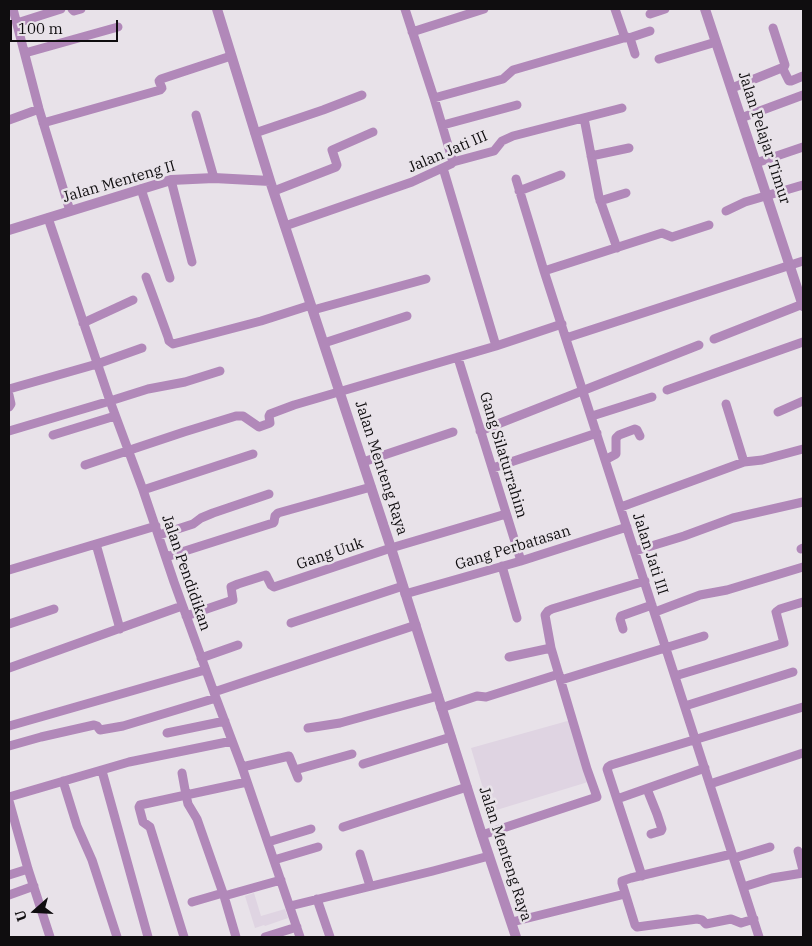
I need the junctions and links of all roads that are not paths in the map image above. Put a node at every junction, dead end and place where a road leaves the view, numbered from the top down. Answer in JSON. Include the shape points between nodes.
{"nodes":[{"id":1,"x":61,"y":9,"type":"edge"},
{"id":2,"x":72,"y":9,"type":"edge"},
{"id":3,"x":81,"y":9,"type":"edge"},
{"id":4,"x":216,"y":9,"type":"edge"},
{"id":5,"x":405,"y":9,"type":"edge"},
{"id":6,"x":484,"y":9,"type":"edge"},
{"id":7,"x":616,"y":9,"type":"edge"},
{"id":8,"x":665,"y":9,"type":"edge"},
{"id":9,"x":705,"y":9,"type":"edge"},
{"id":10,"x":12,"y":12,"type":"edge"},
{"id":11,"x":650,"y":14,"type":"dead end"},
{"id":12,"x":18,"y":24,"type":"junction"},
{"id":13,"x":118,"y":27,"type":"dead end"},
{"id":14,"x":773,"y":28,"type":"dead end"},
{"id":15,"x":650,"y":31,"type":"dead end"},
{"id":16,"x":412,"y":32,"type":"junction"},
{"id":17,"x":627,"y":38,"type":"junction"},
{"id":18,"x":716,"y":42,"type":"junction"},
{"id":19,"x":25,"y":53,"type":"junction"},
{"id":20,"x":635,"y":54,"type":"dead end"},
{"id":21,"x":231,"y":56,"type":"junction"},
{"id":22,"x":659,"y":59,"type":"dead end"},
{"id":23,"x":783,"y":69,"type":"junction"},
{"id":24,"x":803,"y":76,"type":"edge"},
{"id":25,"x":732,"y":88,"type":"junction"},
{"id":26,"x":362,"y":95,"type":"dead end"},
{"id":27,"x":803,"y":95,"type":"edge"},
{"id":28,"x":434,"y":98,"type":"junction"},
{"id":29,"x":517,"y":105,"type":"dead end"},
{"id":30,"x":622,"y":108,"type":"dead end"},
{"id":31,"x":39,"y":109,"type":"junction"},
{"id":32,"x":196,"y":115,"type":"dead end"},
{"id":33,"x":584,"y":118,"type":"junction"},
{"id":34,"x":742,"y":118,"type":"junction"},
{"id":35,"x":9,"y":120,"type":"edge"},
{"id":36,"x":43,"y":123,"type":"junction"},
{"id":37,"x":443,"y":126,"type":"junction"},
{"id":38,"x":373,"y":132,"type":"dead end"},
{"id":39,"x":255,"y":133,"type":"junction"},
{"id":40,"x":803,"y":147,"type":"edge"},
{"id":41,"x":629,"y":148,"type":"dead end"},
{"id":42,"x":592,"y":156,"type":"junction"},
{"id":43,"x":453,"y":162,"type":"junction"},
{"id":44,"x":756,"y":162,"type":"junction"},
{"id":45,"x":443,"y":168,"type":"junction"},
{"id":46,"x":561,"y":175,"type":"dead end"},
{"id":47,"x":214,"y":178,"type":"junction"},
{"id":48,"x":516,"y":179,"type":"dead end"},
{"id":49,"x":171,"y":180,"type":"junction"},
{"id":50,"x":803,"y":185,"type":"edge"},
{"id":51,"x":272,"y":186,"type":"junction"},
{"id":52,"x":141,"y":189,"type":"junction"},
{"id":53,"x":519,"y":191,"type":"junction"},
{"id":54,"x":626,"y":193,"type":"dead end"},
{"id":55,"x":767,"y":196,"type":"junction"},
{"id":56,"x":600,"y":201,"type":"junction"},
{"id":57,"x":70,"y":211,"type":"junction"},
{"id":58,"x":726,"y":211,"type":"dead end"},
{"id":59,"x":48,"y":218,"type":"junction"},
{"id":60,"x":709,"y":225,"type":"dead end"},
{"id":61,"x":285,"y":226,"type":"junction"},
{"id":62,"x":9,"y":230,"type":"edge"},
{"id":63,"x":616,"y":248,"type":"junction"},
{"id":64,"x":803,"y":261,"type":"edge"},
{"id":65,"x":192,"y":262,"type":"dead end"},
{"id":66,"x":790,"y":265,"type":"junction"},
{"id":67,"x":544,"y":272,"type":"junction"},
{"id":68,"x":146,"y":277,"type":"dead end"},
{"id":69,"x":170,"y":278,"type":"dead end"},
{"id":70,"x":426,"y":279,"type":"dead end"},
{"id":71,"x":133,"y":300,"type":"dead end"},
{"id":72,"x":803,"y":305,"type":"edge"},
{"id":73,"x":312,"y":308,"type":"junction"},
{"id":74,"x":407,"y":316,"type":"dead end"},
{"id":75,"x":83,"y":323,"type":"junction"},
{"id":76,"x":562,"y":324,"type":"junction"},
{"id":77,"x":566,"y":338,"type":"junction"},
{"id":78,"x":714,"y":339,"type":"dead end"},
{"id":79,"x":803,"y":342,"type":"edge"},
{"id":80,"x":324,"y":343,"type":"junction"},
{"id":81,"x":699,"y":345,"type":"dead end"},
{"id":82,"x":496,"y":346,"type":"junction"},
{"id":83,"x":142,"y":348,"type":"dead end"},
{"id":84,"x":458,"y":358,"type":"junction"},
{"id":85,"x":97,"y":364,"type":"junction"},
{"id":86,"x":220,"y":370,"type":"dead end"},
{"id":87,"x":9,"y":389,"type":"edge"},
{"id":88,"x":667,"y":390,"type":"dead end"},
{"id":89,"x":340,"y":391,"type":"junction"},
{"id":90,"x":584,"y":391,"type":"junction"},
{"id":91,"x":9,"y":395,"type":"edge"},
{"id":92,"x":652,"y":397,"type":"dead end"},
{"id":93,"x":110,"y":400,"type":"junction"},
{"id":94,"x":803,"y":401,"type":"edge"},
{"id":95,"x":726,"y":404,"type":"dead end"},
{"id":96,"x":9,"y":407,"type":"edge"},
{"id":97,"x":778,"y":412,"type":"dead end"},
{"id":98,"x":115,"y":416,"type":"junction"},
{"id":99,"x":592,"y":416,"type":"junction"},
{"id":100,"x":9,"y":431,"type":"edge"},
{"id":101,"x":480,"y":431,"type":"junction"},
{"id":102,"x":453,"y":432,"type":"dead end"},
{"id":103,"x":597,"y":433,"type":"junction"},
{"id":104,"x":53,"y":435,"type":"dead end"},
{"id":105,"x":640,"y":436,"type":"dead end"},
{"id":106,"x":803,"y":449,"type":"edge"},
{"id":107,"x":129,"y":450,"type":"junction"},
{"id":108,"x":253,"y":454,"type":"dead end"},
{"id":109,"x":606,"y":460,"type":"junction"},
{"id":110,"x":363,"y":462,"type":"junction"},
{"id":111,"x":744,"y":462,"type":"junction"},
{"id":112,"x":85,"y":465,"type":"dead end"},
{"id":113,"x":493,"y":468,"type":"junction"},
{"id":114,"x":371,"y":487,"type":"junction"},
{"id":115,"x":144,"y":490,"type":"junction"},
{"id":116,"x":269,"y":494,"type":"dead end"},
{"id":117,"x":803,"y":502,"type":"edge"},
{"id":118,"x":621,"y":506,"type":"junction"},
{"id":119,"x":506,"y":514,"type":"junction"},
{"id":120,"x":627,"y":527,"type":"junction"},
{"id":121,"x":157,"y":531,"type":"junction"},
{"id":122,"x":96,"y":544,"type":"junction"},
{"id":123,"x":391,"y":548,"type":"junction"},
{"id":124,"x":635,"y":551,"type":"junction"},
{"id":125,"x":166,"y":557,"type":"junction"},
{"id":126,"x":521,"y":561,"type":"junction"},
{"id":127,"x":502,"y":566,"type":"junction"},
{"id":128,"x":803,"y":568,"type":"edge"},
{"id":129,"x":9,"y":570,"type":"edge"},
{"id":130,"x":645,"y":581,"type":"junction"},
{"id":131,"x":404,"y":590,"type":"junction"},
{"id":132,"x":803,"y":602,"type":"edge"},
{"id":133,"x":182,"y":606,"type":"junction"},
{"id":134,"x":54,"y":609,"type":"dead end"},
{"id":135,"x":654,"y":609,"type":"junction"},
{"id":136,"x":186,"y":616,"type":"junction"},
{"id":137,"x":517,"y":618,"type":"dead end"},
{"id":138,"x":291,"y":623,"type":"dead end"},
{"id":139,"x":9,"y":624,"type":"edge"},
{"id":140,"x":416,"y":625,"type":"junction"},
{"id":141,"x":120,"y":629,"type":"junction"},
{"id":142,"x":623,"y":629,"type":"dead end"},
{"id":143,"x":704,"y":636,"type":"dead end"},
{"id":144,"x":238,"y":646,"type":"dead end"},
{"id":145,"x":551,"y":648,"type":"junction"},
{"id":146,"x":666,"y":648,"type":"junction"},
{"id":147,"x":509,"y":657,"type":"dead end"},
{"id":148,"x":201,"y":658,"type":"junction"},
{"id":149,"x":9,"y":668,"type":"edge"},
{"id":150,"x":205,"y":670,"type":"junction"},
{"id":151,"x":793,"y":672,"type":"dead end"},
{"id":152,"x":675,"y":676,"type":"junction"},
{"id":153,"x":560,"y":677,"type":"junction"},
{"id":154,"x":215,"y":695,"type":"junction"},
{"id":155,"x":438,"y":696,"type":"junction"},
{"id":156,"x":685,"y":706,"type":"junction"},
{"id":157,"x":803,"y":707,"type":"edge"},
{"id":158,"x":441,"y":708,"type":"junction"},
{"id":159,"x":225,"y":721,"type":"junction"},
{"id":160,"x":9,"y":726,"type":"edge"},
{"id":161,"x":308,"y":728,"type":"dead end"},
{"id":162,"x":167,"y":733,"type":"dead end"},
{"id":163,"x":451,"y":737,"type":"junction"},
{"id":164,"x":696,"y":740,"type":"junction"},
{"id":165,"x":232,"y":741,"type":"junction"},
{"id":166,"x":9,"y":746,"type":"edge"},
{"id":167,"x":803,"y":753,"type":"edge"},
{"id":168,"x":352,"y":754,"type":"dead end"},
{"id":169,"x":362,"y":764,"type":"dead end"},
{"id":170,"x":242,"y":767,"type":"junction"},
{"id":171,"x":705,"y":768,"type":"junction"},
{"id":172,"x":102,"y":771,"type":"junction"},
{"id":173,"x":182,"y":773,"type":"dead end"},
{"id":174,"x":63,"y":781,"type":"junction"},
{"id":175,"x":247,"y":782,"type":"junction"},
{"id":176,"x":710,"y":784,"type":"junction"},
{"id":177,"x":467,"y":787,"type":"junction"},
{"id":178,"x":647,"y":789,"type":"junction"},
{"id":179,"x":186,"y":795,"type":"junction"},
{"id":180,"x":9,"y":797,"type":"edge"},
{"id":181,"x":617,"y":799,"type":"junction"},
{"id":182,"x":9,"y":801,"type":"edge"},
{"id":183,"x":343,"y":827,"type":"dead end"},
{"id":184,"x":311,"y":829,"type":"dead end"},
{"id":185,"x":482,"y":834,"type":"junction"},
{"id":186,"x":651,"y":834,"type":"dead end"},
{"id":187,"x":268,"y":842,"type":"junction"},
{"id":188,"x":770,"y":846,"type":"dead end"},
{"id":189,"x":318,"y":847,"type":"dead end"},
{"id":190,"x":798,"y":851,"type":"dead end"},
{"id":191,"x":360,"y":854,"type":"dead end"},
{"id":192,"x":490,"y":856,"type":"junction"},
{"id":193,"x":733,"y":856,"type":"junction"},
{"id":194,"x":274,"y":860,"type":"junction"},
{"id":195,"x":28,"y":868,"type":"junction"},
{"id":196,"x":803,"y":871,"type":"edge"},
{"id":197,"x":9,"y":875,"type":"edge"},
{"id":198,"x":642,"y":876,"type":"junction"},
{"id":199,"x":281,"y":880,"type":"junction"},
{"id":200,"x":34,"y":886,"type":"junction"},
{"id":201,"x":370,"y":886,"type":"junction"},
{"id":202,"x":743,"y":887,"type":"junction"},
{"id":203,"x":625,"y":894,"type":"junction"},
{"id":204,"x":9,"y":895,"type":"edge"},
{"id":205,"x":224,"y":895,"type":"junction"},
{"id":206,"x":317,"y":899,"type":"junction"},
{"id":207,"x":192,"y":902,"type":"dead end"},
{"id":208,"x":290,"y":906,"type":"junction"},
{"id":209,"x":754,"y":920,"type":"junction"},
{"id":210,"x":512,"y":922,"type":"junction"},
{"id":211,"x":297,"y":927,"type":"junction"},
{"id":212,"x":50,"y":937,"type":"edge"},
{"id":213,"x":117,"y":937,"type":"edge"},
{"id":214,"x":148,"y":937,"type":"edge"},
{"id":215,"x":184,"y":937,"type":"edge"},
{"id":216,"x":236,"y":937,"type":"edge"},
{"id":217,"x":265,"y":937,"type":"edge"},
{"id":218,"x":300,"y":937,"type":"edge"},
{"id":219,"x":330,"y":937,"type":"edge"},
{"id":220,"x":516,"y":937,"type":"edge"},
{"id":221,"x":759,"y":937,"type":"edge"}],
"edges":[{"from":1,"to":12,"type":"street"},
{"from":2,"to":3,"type":"street"},
{"from":4,"to":21,"type":"street","name":"Jalan Menteng Raya"},
{"from":5,"to":16,"type":"street"},
{"from":6,"to":16,"type":"street"},
{"from":7,"to":17,"type":"street"},
{"from":8,"to":11,"type":"street"},
{"from":9,"to":18,"type":"street","name":"Jalan Pelajar Timur"},
{"from":10,"to":12,"type":"street"},
{"from":12,"to":19,"type":"street"},
{"from":13,"to":19,"type":"street"},
{"from":14,"to":23,"type":"street","via":[[785,65]]},
{"from":15,"to":17,"type":"street"},
{"from":16,"to":28,"type":"street"},
{"from":17,"to":20,"type":"street"},
{"from":17,"to":28,"type":"street","via":[[513,70],[503,80]]},
{"from":18,"to":22,"type":"street"},
{"from":18,"to":25,"type":"street","name":"Jalan Pelajar Timur"},
{"from":19,"to":31,"type":"street"},
{"from":21,"to":36,"type":"street","via":[[161,79],[160,90]]},
{"from":21,"to":39,"type":"street","name":"Jalan Menteng Raya"},
{"from":23,"to":24,"type":"street","via":[[789,81]]},
{"from":23,"to":25,"type":"street"},
{"from":25,"to":34,"type":"street","name":"Jalan Pelajar Timur"},
{"from":26,"to":39,"type":"street"},
{"from":27,"to":34,"type":"street"},
{"from":28,"to":37,"type":"street"},
{"from":29,"to":37,"type":"street"},
{"from":30,"to":33,"type":"street","name":"Jalan Jati III"},
{"from":31,"to":35,"type":"street"},
{"from":31,"to":36,"type":"street"},
{"from":32,"to":47,"type":"street"},
{"from":33,"to":42,"type":"street"},
{"from":33,"to":43,"type":"street","name":"Jalan Jati III","via":[[513,136],[502,141],[495,150]]},
{"from":34,"to":44,"type":"street","name":"Jalan Pelajar Timur"},
{"from":36,"to":57,"type":"street"},
{"from":37,"to":43,"type":"street"},
{"from":38,"to":51,"type":"street","via":[[332,150],[336,167]]},
{"from":39,"to":51,"type":"street","name":"Jalan Menteng Raya"},
{"from":40,"to":44,"type":"street"},
{"from":41,"to":42,"type":"street"},
{"from":42,"to":56,"type":"street"},
{"from":43,"to":45,"type":"street","name":"Jalan Jati III"},
{"from":44,"to":55,"type":"street","name":"Jalan Pelajar Timur"},
{"from":45,"to":61,"type":"street","name":"Jalan Jati III"},
{"from":45,"to":82,"type":"street"},
{"from":46,"to":53,"type":"street"},
{"from":47,"to":49,"type":"street","name":"Jalan Menteng II"},
{"from":47,"to":51,"type":"street","name":"Jalan Menteng II"},
{"from":48,"to":53,"type":"street","name":"Jalan Jati III"},
{"from":49,"to":52,"type":"street","name":"Jalan Menteng II"},
{"from":49,"to":65,"type":"street"},
{"from":50,"to":55,"type":"street"},
{"from":51,"to":61,"type":"street","name":"Jalan Menteng Raya"},
{"from":52,"to":57,"type":"street","name":"Jalan Menteng II"},
{"from":52,"to":69,"type":"street"},
{"from":53,"to":67,"type":"street","name":"Jalan Jati III"},
{"from":54,"to":56,"type":"street"},
{"from":55,"to":58,"type":"street"},
{"from":55,"to":66,"type":"street","name":"Jalan Pelajar Timur"},
{"from":56,"to":63,"type":"street"},
{"from":57,"to":59,"type":"street","name":"Jalan Menteng II"},
{"from":59,"to":62,"type":"street","name":"Jalan Menteng II"},
{"from":59,"to":75,"type":"street","name":"Jalan Pendidikan"},
{"from":60,"to":63,"type":"street","via":[[672,237],[662,233]]},
{"from":61,"to":73,"type":"street","name":"Jalan Menteng Raya"},
{"from":63,"to":67,"type":"street"},
{"from":64,"to":66,"type":"street"},
{"from":66,"to":72,"type":"street","name":"Jalan Pelajar Timur"},
{"from":66,"to":77,"type":"street"},
{"from":67,"to":76,"type":"street","name":"Jalan Jati III"},
{"from":68,"to":73,"type":"street","via":[[169,341],[173,344]]},
{"from":70,"to":73,"type":"street"},
{"from":71,"to":75,"type":"street"},
{"from":72,"to":78,"type":"street"},
{"from":73,"to":80,"type":"street","name":"Jalan Menteng Raya"},
{"from":74,"to":80,"type":"street"},
{"from":75,"to":85,"type":"street","name":"Jalan Pendidikan"},
{"from":76,"to":77,"type":"street","name":"Jalan Jati III"},
{"from":76,"to":82,"type":"street"},
{"from":77,"to":90,"type":"street","name":"Jalan Jati III"},
{"from":79,"to":88,"type":"street"},
{"from":80,"to":89,"type":"street","name":"Jalan Menteng Raya"},
{"from":81,"to":90,"type":"street"},
{"from":82,"to":84,"type":"street"},
{"from":83,"to":85,"type":"street"},
{"from":84,"to":89,"type":"street"},
{"from":84,"to":101,"type":"street","name":"Gang Silaturrahim"},
{"from":85,"to":87,"type":"street"},
{"from":85,"to":93,"type":"street","name":"Jalan Pendidikan"},
{"from":86,"to":93,"type":"street"},
{"from":89,"to":107,"type":"street","via":[[270,414],[270,423],[259,428],[239,416]]},
{"from":89,"to":110,"type":"street","name":"Jalan Menteng Raya"},
{"from":90,"to":99,"type":"street","name":"Jalan Jati III"},
{"from":90,"to":101,"type":"street"},
{"from":91,"to":96,"type":"street"},
{"from":92,"to":99,"type":"street"},
{"from":93,"to":98,"type":"street","name":"Jalan Pendidikan"},
{"from":93,"to":100,"type":"street"},
{"from":94,"to":97,"type":"street"},
{"from":95,"to":111,"type":"street"},
{"from":98,"to":104,"type":"street"},
{"from":98,"to":107,"type":"street","name":"Jalan Pendidikan"},
{"from":99,"to":103,"type":"street","name":"Jalan Jati III"},
{"from":101,"to":113,"type":"street","name":"Gang Silaturrahim"},
{"from":102,"to":110,"type":"street"},
{"from":103,"to":109,"type":"street","name":"Jalan Jati III"},
{"from":103,"to":113,"type":"street"},
{"from":105,"to":109,"type":"street","via":[[633,428],[619,435],[616,454]]},
{"from":106,"to":111,"type":"street"},
{"from":107,"to":112,"type":"street"},
{"from":107,"to":115,"type":"street","name":"Jalan Pendidikan"},
{"from":108,"to":115,"type":"street"},
{"from":109,"to":118,"type":"street","name":"Jalan Jati III"},
{"from":110,"to":114,"type":"street","name":"Jalan Menteng Raya"},
{"from":111,"to":118,"type":"street"},
{"from":113,"to":119,"type":"street","name":"Gang Silaturrahim"},
{"from":114,"to":123,"type":"street","name":"Jalan Menteng Raya"},
{"from":114,"to":125,"type":"street","via":[[278,513],[273,523]]},
{"from":115,"to":121,"type":"street","name":"Jalan Pendidikan"},
{"from":116,"to":121,"type":"street","via":[[213,513],[193,524]]},
{"from":117,"to":124,"type":"street","via":[[733,518]]},
{"from":118,"to":120,"type":"street","name":"Jalan Jati III"},
{"from":119,"to":123,"type":"street","name":"Gang Uuk"},
{"from":119,"to":126,"type":"street","name":"Gang Silaturrahim"},
{"from":120,"to":124,"type":"street","name":"Jalan Jati III"},
{"from":120,"to":126,"type":"street","name":"Gang Perbatasan"},
{"from":121,"to":122,"type":"street"},
{"from":121,"to":125,"type":"street","name":"Jalan Pendidikan"},
{"from":122,"to":129,"type":"street"},
{"from":122,"to":141,"type":"street"},
{"from":123,"to":131,"type":"street","name":"Jalan Menteng Raya"},
{"from":123,"to":136,"type":"street","name":"Gang Uuk","via":[[274,588],[266,575],[238,584],[231,587],[233,600]]},
{"from":124,"to":130,"type":"street","name":"Jalan Jati III"},
{"from":125,"to":133,"type":"street","name":"Jalan Pendidikan"},
{"from":126,"to":127,"type":"street","name":"Gang Perbatasan"},
{"from":127,"to":131,"type":"street","name":"Gang Perbatasan"},
{"from":127,"to":137,"type":"street"},
{"from":128,"to":135,"type":"street"},
{"from":130,"to":135,"type":"street","name":"Jalan Jati III"},
{"from":130,"to":145,"type":"street","via":[[548,611],[545,617]]},
{"from":131,"to":138,"type":"street","name":"Gang Perbatasan"},
{"from":131,"to":140,"type":"street","name":"Jalan Menteng Raya"},
{"from":132,"to":152,"type":"street","via":[[776,612],[784,643]]},
{"from":133,"to":136,"type":"street","name":"Jalan Pendidikan"},
{"from":133,"to":141,"type":"street"},
{"from":134,"to":139,"type":"street"},
{"from":135,"to":142,"type":"street","via":[[620,616]]},
{"from":135,"to":146,"type":"street","name":"Jalan Jati III"},
{"from":136,"to":148,"type":"street","name":"Jalan Pendidikan"},
{"from":140,"to":154,"type":"street"},
{"from":140,"to":155,"type":"street","name":"Jalan Menteng Raya"},
{"from":141,"to":149,"type":"street"},
{"from":143,"to":146,"type":"street"},
{"from":144,"to":148,"type":"street"},
{"from":145,"to":147,"type":"street"},
{"from":145,"to":153,"type":"street"},
{"from":146,"to":152,"type":"street","name":"Jalan Jati III"},
{"from":146,"to":153,"type":"street"},
{"from":148,"to":150,"type":"street","name":"Jalan Pendidikan"},
{"from":150,"to":154,"type":"street","name":"Jalan Pendidikan"},
{"from":150,"to":160,"type":"street"},
{"from":151,"to":156,"type":"street"},
{"from":152,"to":156,"type":"street","name":"Jalan Jati III"},
{"from":153,"to":158,"type":"street","via":[[486,697],[477,696]]},
{"from":153,"to":185,"type":"street","via":[[597,797]]},
{"from":154,"to":159,"type":"street","name":"Jalan Pendidikan"},
{"from":154,"to":166,"type":"street","via":[[123,726],[100,730],[94,725]]},
{"from":155,"to":158,"type":"street","name":"Jalan Menteng Raya"},
{"from":155,"to":161,"type":"street","via":[[340,723]]},
{"from":156,"to":164,"type":"street","name":"Jalan Jati III"},
{"from":157,"to":164,"type":"street"},
{"from":158,"to":163,"type":"street","name":"Jalan Menteng Raya"},
{"from":159,"to":162,"type":"street"},
{"from":159,"to":165,"type":"street","name":"Jalan Pendidikan"},
{"from":163,"to":169,"type":"street"},
{"from":163,"to":177,"type":"street","name":"Jalan Menteng Raya"},
{"from":164,"to":171,"type":"street","name":"Jalan Jati III"},
{"from":164,"to":181,"type":"street","via":[[610,765],[608,769]]},
{"from":165,"to":170,"type":"street","name":"Jalan Pendidikan"},
{"from":165,"to":172,"type":"street","via":[[138,760]]},
{"from":167,"to":176,"type":"street"},
{"from":168,"to":170,"type":"street","via":[[297,774],[289,756]]},
{"from":170,"to":175,"type":"street","name":"Jalan Pendidikan"},
{"from":171,"to":176,"type":"street","name":"Jalan Jati III"},
{"from":171,"to":178,"type":"street"},
{"from":172,"to":174,"type":"street"},
{"from":172,"to":214,"type":"street"},
{"from":173,"to":179,"type":"street"},
{"from":174,"to":180,"type":"street"},
{"from":174,"to":213,"type":"street"},
{"from":175,"to":179,"type":"street"},
{"from":175,"to":187,"type":"street","name":"Jalan Pendidikan"},
{"from":176,"to":193,"type":"street","name":"Jalan Jati III"},
{"from":177,"to":183,"type":"street"},
{"from":177,"to":185,"type":"street","name":"Jalan Menteng Raya"},
{"from":178,"to":181,"type":"street"},
{"from":178,"to":186,"type":"street","via":[[662,829]]},
{"from":179,"to":205,"type":"street"},
{"from":179,"to":215,"type":"street","via":[[139,807],[143,822],[150,827]]},
{"from":181,"to":198,"type":"street"},
{"from":182,"to":195,"type":"street"},
{"from":184,"to":187,"type":"street"},
{"from":185,"to":192,"type":"street","name":"Jalan Menteng Raya"},
{"from":187,"to":194,"type":"street","name":"Jalan Pendidikan"},
{"from":188,"to":193,"type":"street"},
{"from":189,"to":194,"type":"street"},
{"from":190,"to":196,"type":"street"},
{"from":191,"to":201,"type":"street"},
{"from":192,"to":201,"type":"street"},
{"from":192,"to":210,"type":"street","name":"Jalan Menteng Raya"},
{"from":193,"to":198,"type":"street"},
{"from":193,"to":202,"type":"street","name":"Jalan Jati III"},
{"from":194,"to":199,"type":"street","name":"Jalan Pendidikan"},
{"from":195,"to":197,"type":"street"},
{"from":195,"to":200,"type":"street"},
{"from":196,"to":202,"type":"street"},
{"from":198,"to":203,"type":"street","via":[[622,881]]},
{"from":199,"to":205,"type":"street"},
{"from":199,"to":208,"type":"street","name":"Jalan Pendidikan"},
{"from":200,"to":204,"type":"street"},
{"from":200,"to":212,"type":"street"},
{"from":201,"to":206,"type":"street"},
{"from":202,"to":209,"type":"street","name":"Jalan Jati III"},
{"from":203,"to":209,"type":"street","via":[[637,927],[697,919],[706,924],[731,918],[741,923]]},
{"from":203,"to":210,"type":"street"},
{"from":205,"to":207,"type":"street"},
{"from":205,"to":216,"type":"street"},
{"from":206,"to":208,"type":"street"},
{"from":206,"to":219,"type":"street"},
{"from":208,"to":211,"type":"street","name":"Jalan Pendidikan"},
{"from":209,"to":221,"type":"street","name":"Jalan Jati III"},
{"from":210,"to":220,"type":"street","name":"Jalan Menteng Raya"},
{"from":211,"to":217,"type":"street"},
{"from":211,"to":218,"type":"street","name":"Jalan Pendidikan"}]}
